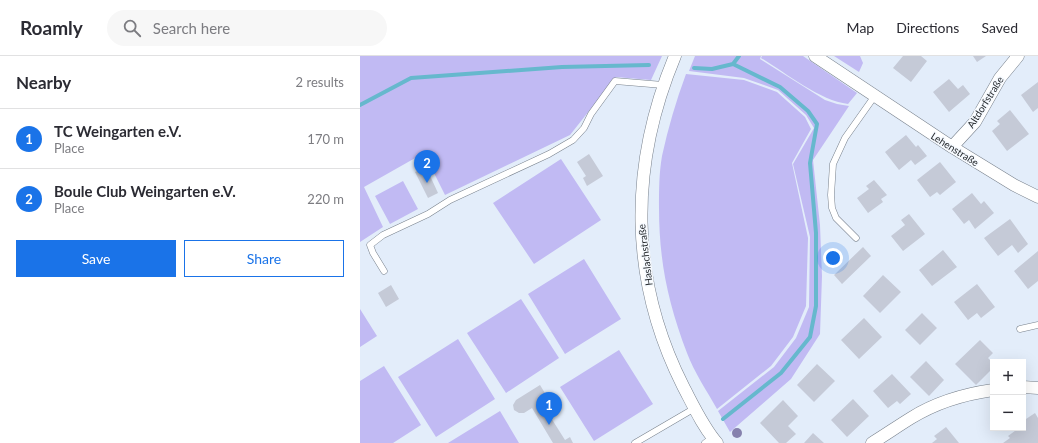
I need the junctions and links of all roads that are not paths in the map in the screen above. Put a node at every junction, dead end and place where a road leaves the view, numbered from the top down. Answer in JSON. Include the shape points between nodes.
{"nodes":[{"id":1,"x":675,"y":56,"type":"edge"},
{"id":2,"x":815,"y":56,"type":"edge"},
{"id":3,"x":1018,"y":56,"type":"edge"},
{"id":4,"x":663,"y":85,"type":"junction"},
{"id":5,"x":874,"y":97,"type":"junction"},
{"id":6,"x":952,"y":148,"type":"junction"},
{"id":7,"x":1038,"y":197,"type":"edge"},
{"id":8,"x":856,"y":238,"type":"dead end"},
{"id":9,"x":384,"y":271,"type":"dead end"},
{"id":10,"x":1038,"y":325,"type":"edge"},
{"id":11,"x":1020,"y":329,"type":"dead end"},
{"id":12,"x":1026,"y":387,"type":"edge"},
{"id":13,"x":1038,"y":388,"type":"edge"},
{"id":14,"x":990,"y":390,"type":"edge"},
{"id":15,"x":695,"y":408,"type":"junction"},
{"id":16,"x":711,"y":441,"type":"edge"},
{"id":17,"x":635,"y":443,"type":"edge"},
{"id":18,"x":872,"y":443,"type":"edge"}],
"edges":[{"from":1,"to":4,"type":"street","name":"Haslachstraße"},
{"from":2,"to":5,"type":"street","name":"Lehenstraße"},
{"from":3,"to":6,"type":"street","name":"Altdorfstraße","via":[[1000,78],[975,122]]},
{"from":4,"to":9,"type":"lane","via":[[615,82],[573,140],[383,235],[370,245]]},
{"from":4,"to":15,"type":"street","name":"Haslachstraße","via":[[646,155],[641,192],[641,238],[654,312],[671,362]]},
{"from":5,"to":6,"type":"street","name":"Lehenstraße"},
{"from":5,"to":8,"type":"lane","via":[[846,138],[833,164],[832,208],[836,218]]},
{"from":6,"to":7,"type":"street","name":"Lehenstraße"},
{"from":10,"to":11,"type":"lane"},
{"from":12,"to":13,"type":"street"},
{"from":14,"to":18,"type":"street","via":[[949,400],[912,417]]},
{"from":15,"to":16,"type":"street","name":"Haslachstraße"},
{"from":15,"to":17,"type":"lane"}]}
